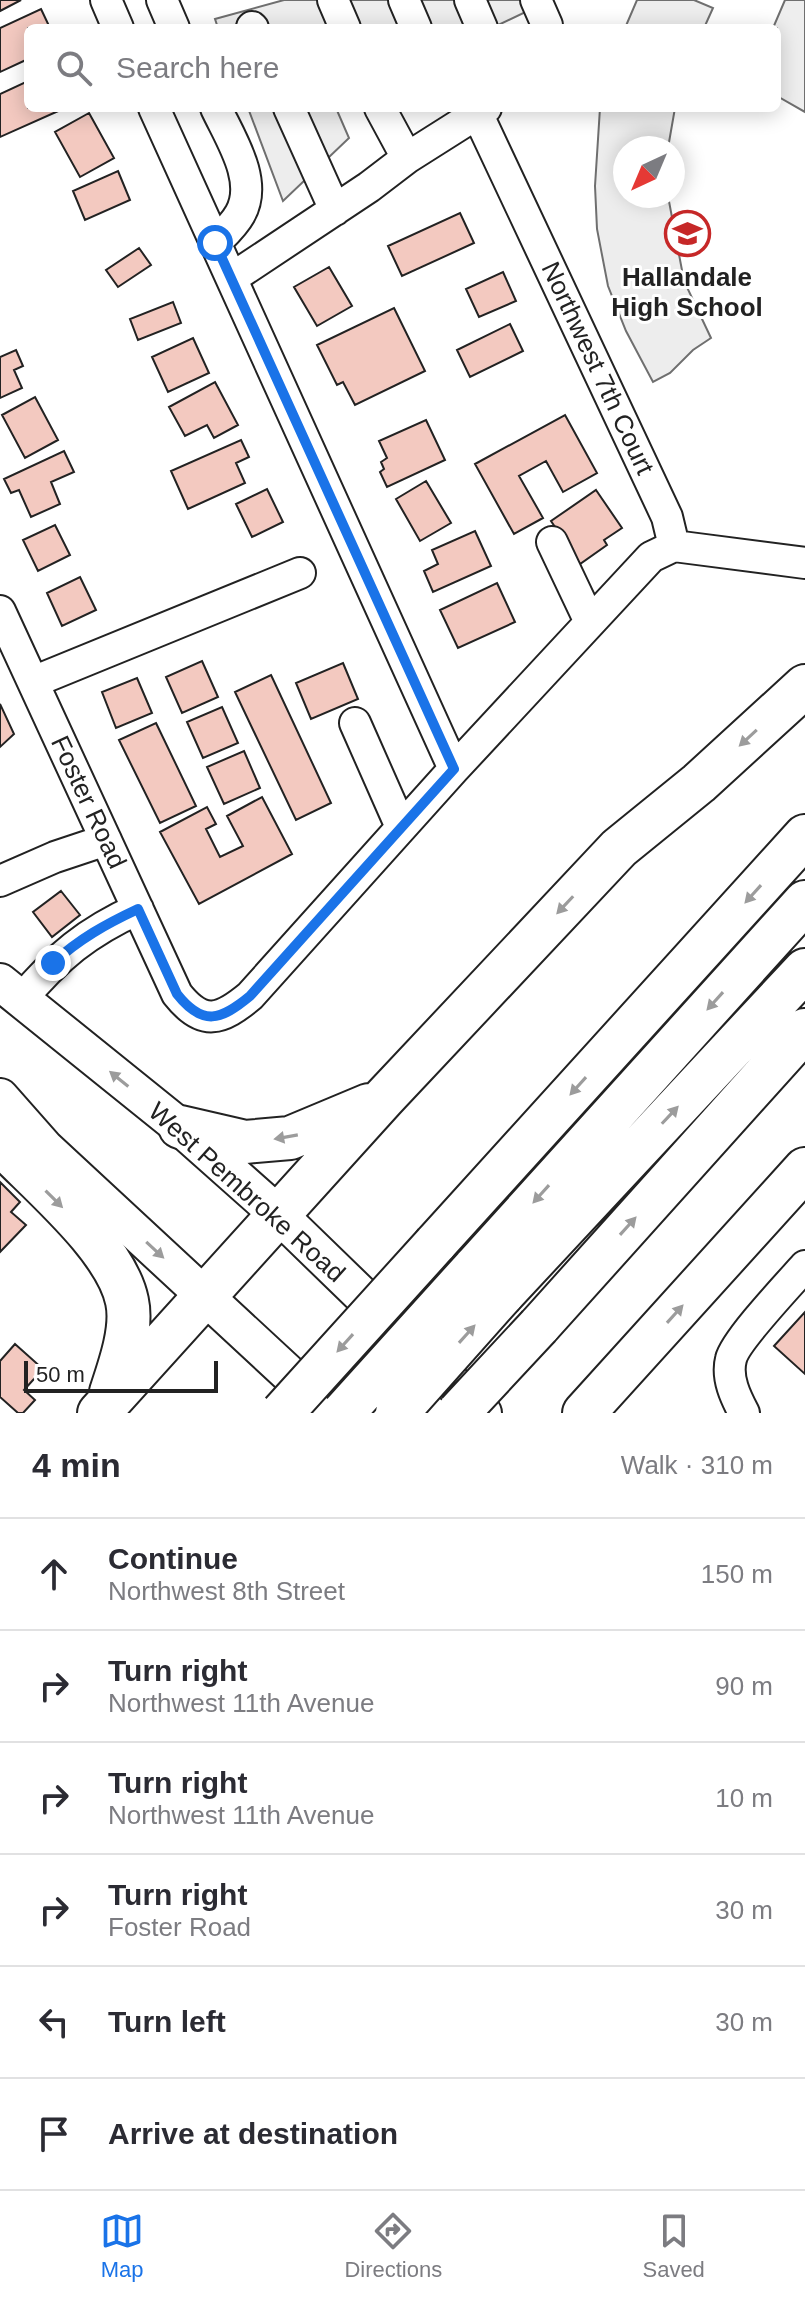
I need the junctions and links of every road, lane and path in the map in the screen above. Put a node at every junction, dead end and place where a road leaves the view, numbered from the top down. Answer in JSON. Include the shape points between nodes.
{"nodes":[{"id":1,"x":106,"y":0,"type":"edge"},
{"id":2,"x":162,"y":0,"type":"edge"},
{"id":3,"x":333,"y":0,"type":"edge"},
{"id":4,"x":404,"y":0,"type":"edge"},
{"id":5,"x":470,"y":0,"type":"edge"},
{"id":6,"x":116,"y":24,"type":"edge"},
{"id":7,"x":172,"y":24,"type":"edge"},
{"id":8,"x":343,"y":24,"type":"edge"},
{"id":9,"x":414,"y":24,"type":"edge"},
{"id":10,"x":480,"y":24,"type":"edge"},
{"id":11,"x":156,"y":112,"type":"edge"},
{"id":12,"x":218,"y":112,"type":"edge"},
{"id":13,"x":291,"y":112,"type":"edge"},
{"id":14,"x":382,"y":112,"type":"edge"},
{"id":15,"x":479,"y":112,"type":"edge"},
{"id":16,"x":481,"y":112,"type":"edge"},
{"id":17,"x":407,"y":158,"type":"junction"},
{"id":18,"x":335,"y":210,"type":"junction"},
{"id":19,"x":215,"y":243,"type":"junction"},
{"id":20,"x":232,"y":278,"type":"junction"},
{"id":21,"x":552,"y":542,"type":"dead end"},
{"id":22,"x":674,"y":546,"type":"junction"},
{"id":23,"x":805,"y":563,"type":"edge"},
{"id":24,"x":300,"y":573,"type":"dead end"},
{"id":25,"x":0,"y":611,"type":"edge"},
{"id":26,"x":590,"y":622,"type":"junction"},
{"id":27,"x":33,"y":682,"type":"junction"},
{"id":28,"x":805,"y":686,"type":"edge"},
{"id":29,"x":355,"y":723,"type":"dead end"},
{"id":30,"x":454,"y":769,"type":"junction"},
{"id":31,"x":401,"y":827,"type":"junction"},
{"id":32,"x":805,"y":836,"type":"edge"},
{"id":33,"x":106,"y":840,"type":"junction"},
{"id":34,"x":0,"y":881,"type":"edge"},
{"id":35,"x":805,"y":902,"type":"edge"},
{"id":36,"x":138,"y":909,"type":"junction"},
{"id":37,"x":805,"y":970,"type":"edge"},
{"id":38,"x":10,"y":991,"type":"edge"},
{"id":39,"x":805,"y":1030,"type":"edge"},
{"id":40,"x":0,"y":1097,"type":"edge"},
{"id":41,"x":384,"y":1098,"type":"junction"},
{"id":42,"x":180,"y":1127,"type":"junction"},
{"id":43,"x":0,"y":1143,"type":"edge"},
{"id":44,"x":805,"y":1169,"type":"edge"},
{"id":45,"x":279,"y":1215,"type":"junction"},
{"id":46,"x":805,"y":1266,"type":"edge"},
{"id":47,"x":488,"y":1282,"type":"junction"},
{"id":48,"x":205,"y":1298,"type":"junction"},
{"id":49,"x":637,"y":1357,"type":"junction"},
{"id":50,"x":104,"y":1408,"type":"edge"},
{"id":51,"x":282,"y":1413,"type":"edge"},
{"id":52,"x":331,"y":1413,"type":"edge"},
{"id":53,"x":343,"y":1413,"type":"edge"},
{"id":54,"x":397,"y":1413,"type":"edge"},
{"id":55,"x":458,"y":1413,"type":"edge"},
{"id":56,"x":483,"y":1413,"type":"edge"},
{"id":57,"x":584,"y":1413,"type":"edge"},
{"id":58,"x":625,"y":1413,"type":"edge"},
{"id":59,"x":744,"y":1413,"type":"edge"}],
"edges":[{"from":1,"to":6,"type":"street"},
{"from":2,"to":7,"type":"street"},
{"from":3,"to":8,"type":"street"},
{"from":4,"to":9,"type":"street"},
{"from":5,"to":10,"type":"street"},
{"from":11,"to":19,"type":"street"},
{"from":12,"to":19,"type":"street","via":[[245,172],[245,203]]},
{"from":13,"to":18,"type":"street"},
{"from":14,"to":17,"type":"street"},
{"from":15,"to":17,"type":"street"},
{"from":16,"to":22,"type":"street","name":"Northwest 7th Court","via":[[667,517]]},
{"from":17,"to":18,"type":"street"},
{"from":18,"to":20,"type":"street"},
{"from":19,"to":20,"type":"street"},
{"from":20,"to":30,"type":"street"},
{"from":21,"to":26,"type":"street"},
{"from":22,"to":23,"type":"street"},
{"from":22,"to":26,"type":"street","via":[[651,557]]},
{"from":24,"to":27,"type":"street"},
{"from":25,"to":27,"type":"street","name":"Foster Road"},
{"from":26,"to":30,"type":"street"},
{"from":27,"to":33,"type":"street","name":"Foster Road"},
{"from":28,"to":41,"type":"highway","one_way":true,"via":[[619,848]]},
{"from":29,"to":31,"type":"street"},
{"from":30,"to":31,"type":"street"},
{"from":31,"to":36,"type":"street","name":"Foster Road","via":[[250,996],[213,1018],[199,1015],[177,994]]},
{"from":32,"to":51,"type":"highway","one_way":true,"bridge":true},
{"from":33,"to":34,"type":"street"},
{"from":33,"to":36,"type":"street","name":"Foster Road"},
{"from":35,"to":47,"type":"highway","one_way":true},
{"from":36,"to":38,"type":"street","via":[[75,943]]},
{"from":47,"to":37,"type":"highway","one_way":true},
{"from":42,"to":38,"type":"main road","name":"West Pembroke Road","one_way":true},
{"from":55,"to":39,"type":"highway","one_way":true,"bridge":true},
{"from":40,"to":48,"type":"main road","one_way":true,"via":[[45,1148]]},
{"from":41,"to":42,"type":"highway","one_way":true,"via":[[290,1138],[245,1142]]},
{"from":41,"to":45,"type":"highway"},
{"from":42,"to":45,"type":"main road","name":"West Pembroke Road"},
{"from":43,"to":50,"type":"highway","one_way":true,"via":[[90,1235],[118,1273],[128,1303],[125,1347]]},
{"from":49,"to":44,"type":"highway","one_way":true},
{"from":45,"to":48,"type":"highway"},
{"from":45,"to":56,"type":"main road","name":"West Pembroke Road"},
{"from":46,"to":59,"type":"street","via":[[731,1359],[732,1391]]},
{"from":47,"to":53,"type":"highway","bridge":true},
{"from":54,"to":47,"type":"highway","one_way":true,"bridge":true},
{"from":48,"to":50,"type":"highway"},
{"from":48,"to":52,"type":"main road"},
{"from":49,"to":57,"type":"highway"},
{"from":49,"to":58,"type":"highway"}]}
